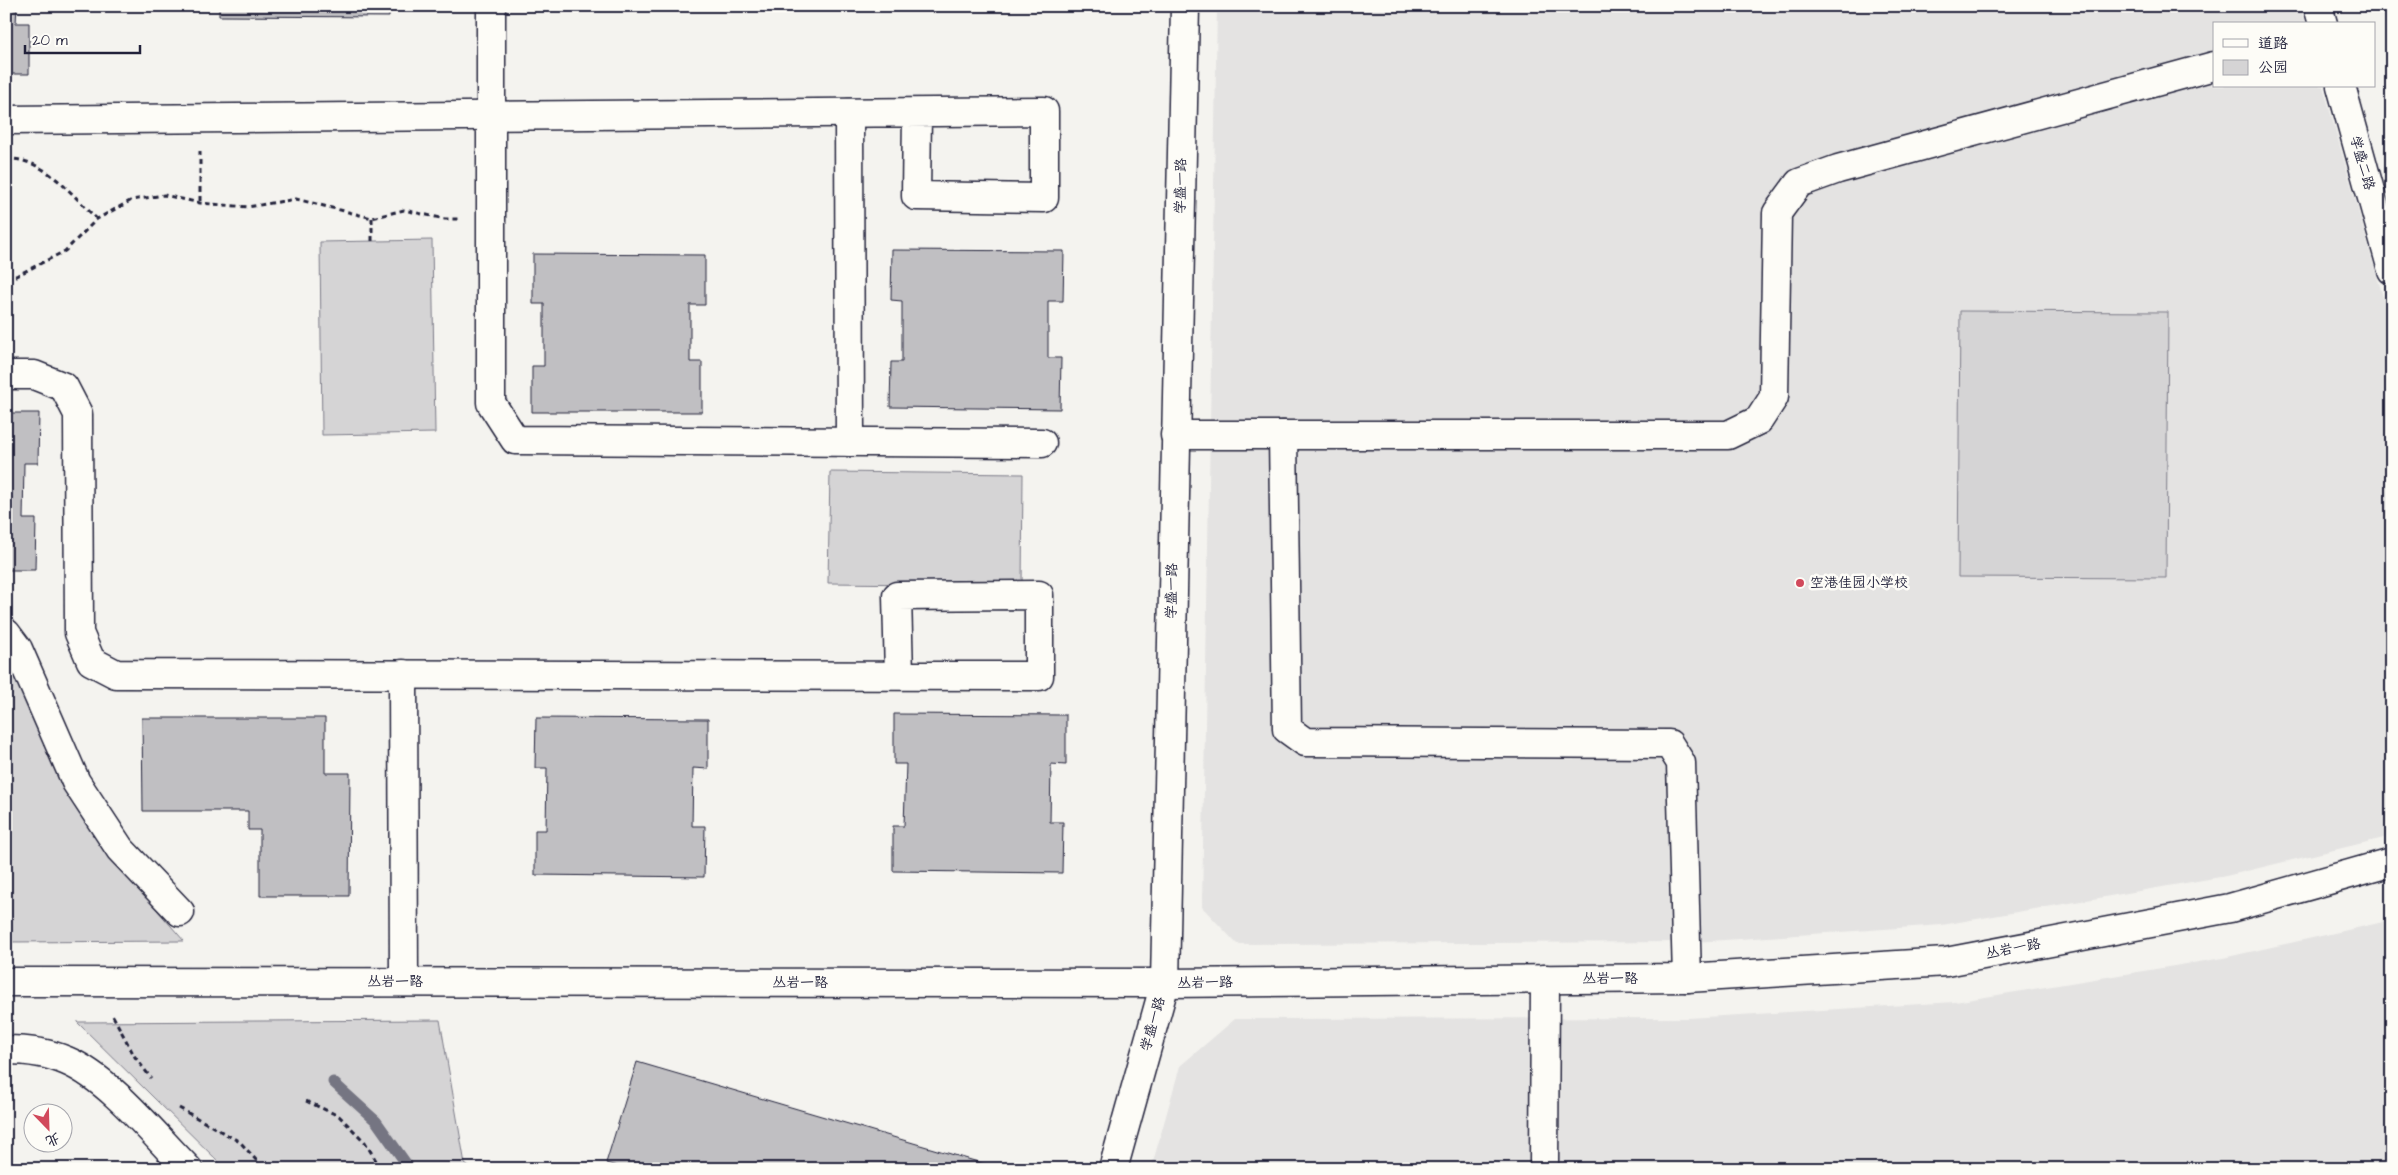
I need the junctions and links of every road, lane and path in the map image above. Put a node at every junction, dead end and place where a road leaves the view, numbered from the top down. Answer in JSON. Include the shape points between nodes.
{"nodes":[{"id":1,"x":491,"y":6,"type":"edge"},
{"id":2,"x":1184,"y":6,"type":"edge"},
{"id":3,"x":2318,"y":6,"type":"edge"},
{"id":4,"x":2322,"y":22,"type":"edge"},
{"id":5,"x":2213,"y":66,"type":"edge"},
{"id":6,"x":2342,"y":88,"type":"edge"},
{"id":7,"x":850,"y":113,"type":"junction"},
{"id":8,"x":917,"y":113,"type":"junction"},
{"id":9,"x":491,"y":116,"type":"junction"},
{"id":10,"x":200,"y":119,"type":"junction"},
{"id":11,"x":6,"y":120,"type":"edge"},
{"id":12,"x":6,"y":159,"type":"edge"},
{"id":13,"x":200,"y":203,"type":"junction"},
{"id":14,"x":372,"y":218,"type":"junction"},
{"id":15,"x":97,"y":219,"type":"junction"},
{"id":16,"x":491,"y":219,"type":"junction"},
{"id":17,"x":372,"y":241,"type":"dead end"},
{"id":18,"x":2392,"y":270,"type":"edge"},
{"id":19,"x":6,"y":277,"type":"edge"},
{"id":20,"x":6,"y":375,"type":"edge"},
{"id":21,"x":1176,"y":435,"type":"junction"},
{"id":22,"x":1283,"y":435,"type":"junction"},
{"id":23,"x":850,"y":442,"type":"junction"},
{"id":24,"x":1042,"y":444,"type":"dead end"},
{"id":25,"x":6,"y":633,"type":"edge"},
{"id":26,"x":403,"y":674,"type":"junction"},
{"id":27,"x":899,"y":675,"type":"junction"},
{"id":28,"x":2392,"y":862,"type":"edge"},
{"id":29,"x":180,"y":912,"type":"dead end"},
{"id":30,"x":1687,"y":978,"type":"junction"},
{"id":31,"x":1545,"y":979,"type":"junction"},
{"id":32,"x":6,"y":982,"type":"edge"},
{"id":33,"x":404,"y":982,"type":"junction"},
{"id":34,"x":1165,"y":983,"type":"junction"},
{"id":35,"x":108,"y":1008,"type":"dead end"},
{"id":36,"x":6,"y":1050,"type":"edge"},
{"id":37,"x":153,"y":1081,"type":"dead end"},
{"id":38,"x":306,"y":1101,"type":"dead end"},
{"id":39,"x":172,"y":1104,"type":"dead end"},
{"id":40,"x":188,"y":1169,"type":"edge"},
{"id":41,"x":264,"y":1169,"type":"edge"},
{"id":42,"x":381,"y":1169,"type":"edge"},
{"id":43,"x":1113,"y":1169,"type":"edge"},
{"id":44,"x":1544,"y":1169,"type":"edge"}],
"edges":[{"from":1,"to":9,"type":"street"},
{"from":2,"to":21,"type":"street","name":"学盛一路"},
{"from":3,"to":4,"type":"street"},
{"from":5,"to":22,"type":"street","via":[[1799,182],[1777,213],[1774,397],[1759,420],[1728,435]]},
{"from":6,"to":18,"type":"street","name":"学盛二路"},
{"from":7,"to":8,"type":"street"},
{"from":7,"to":9,"type":"street"},
{"from":7,"to":23,"type":"street"},
{"from":8,"to":8,"type":"street","via":[[1044,111],[1044,198],[916,196]]},
{"from":9,"to":10,"type":"street"},
{"from":9,"to":16,"type":"street"},
{"from":10,"to":11,"type":"street"},
{"from":10,"to":13,"type":"path"},
{"from":12,"to":15,"type":"path","via":[[13,158],[44,169]]},
{"from":13,"to":14,"type":"path","via":[[248,207],[296,199]]},
{"from":13,"to":15,"type":"path","via":[[164,195],[132,200]]},
{"from":14,"to":16,"type":"path","via":[[404,210],[445,219]]},
{"from":14,"to":17,"type":"path"},
{"from":15,"to":19,"type":"path","via":[[65,251],[16,276]]},
{"from":16,"to":23,"type":"street","via":[[491,403],[515,440]]},
{"from":20,"to":26,"type":"street","via":[[34,375],[64,387],[78,414],[79,633],[91,660],[116,674]]},
{"from":21,"to":22,"type":"street"},
{"from":21,"to":34,"type":"street","name":"学盛一路"},
{"from":22,"to":30,"type":"street","via":[[1287,729],[1306,742],[1669,744],[1680,763]]},
{"from":23,"to":24,"type":"street"},
{"from":25,"to":29,"type":"street","via":[[18,649],[76,782],[120,848]]},
{"from":26,"to":27,"type":"street"},
{"from":26,"to":33,"type":"street"},
{"from":27,"to":27,"type":"street","via":[[898,596],[1039,595],[1039,676]]},
{"from":28,"to":30,"type":"street","name":"丛岩一路","via":[[2230,908],[1946,962]]},
{"from":30,"to":31,"type":"street","name":"丛岩一路"},
{"from":31,"to":34,"type":"street","name":"丛岩一路"},
{"from":31,"to":44,"type":"street"},
{"from":32,"to":33,"type":"street","name":"丛岩一路"},
{"from":33,"to":34,"type":"street","name":"丛岩一路"},
{"from":34,"to":43,"type":"street","name":"学盛一路"},
{"from":35,"to":37,"type":"path","via":[[135,1057]]},
{"from":36,"to":40,"type":"street","via":[[25,1050],[67,1061],[103,1083]]},
{"from":38,"to":42,"type":"path","via":[[339,1116],[365,1142]]},
{"from":39,"to":41,"type":"path","via":[[240,1142]]}]}
